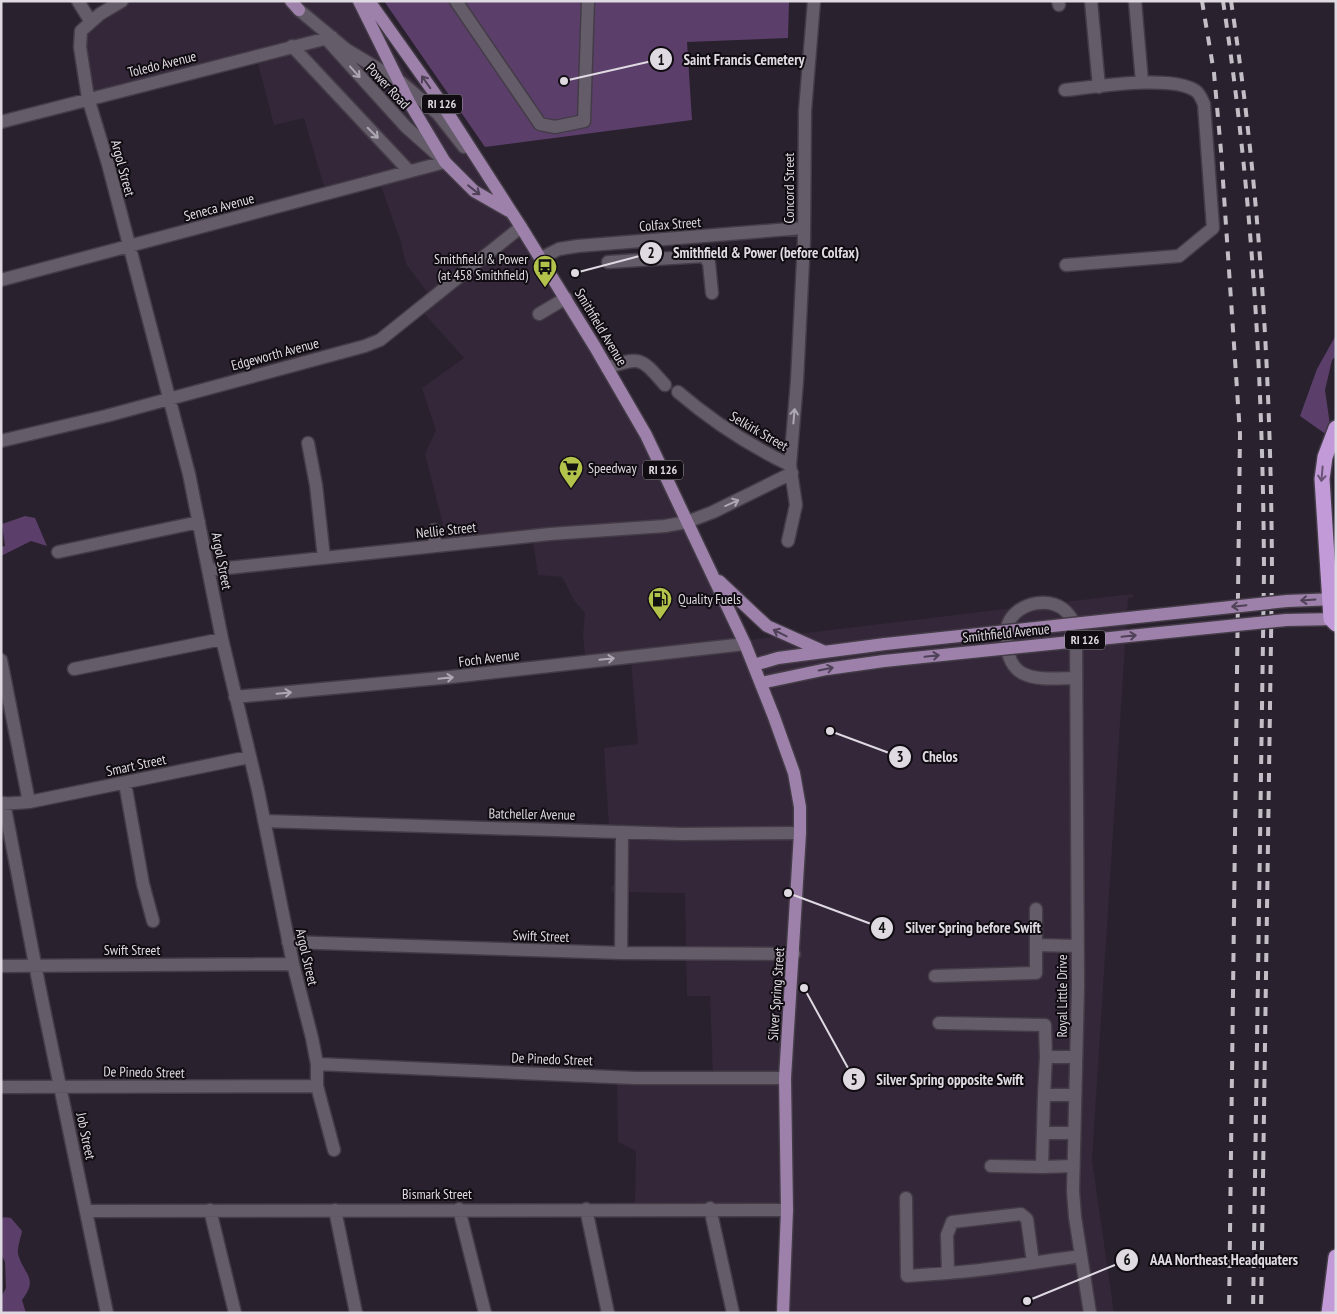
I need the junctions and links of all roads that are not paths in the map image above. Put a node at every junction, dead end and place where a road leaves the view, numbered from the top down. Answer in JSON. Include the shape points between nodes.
{"nodes":[{"id":1,"x":78,"y":1,"type":"edge"},
{"id":2,"x":122,"y":1,"type":"edge"},
{"id":3,"x":359,"y":1,"type":"edge"},
{"id":4,"x":369,"y":1,"type":"edge"},
{"id":5,"x":456,"y":1,"type":"edge"},
{"id":6,"x":588,"y":1,"type":"edge"},
{"id":7,"x":814,"y":1,"type":"edge"},
{"id":8,"x":1091,"y":1,"type":"edge"},
{"id":9,"x":1135,"y":1,"type":"edge"},
{"id":10,"x":295,"y":6,"type":"edge"},
{"id":11,"x":91,"y":22,"type":"junction"},
{"id":12,"x":328,"y":38,"type":"junction"},
{"id":13,"x":292,"y":46,"type":"junction"},
{"id":14,"x":1142,"y":82,"type":"junction"},
{"id":15,"x":402,"y":83,"type":"junction"},
{"id":16,"x":1099,"y":86,"type":"junction"},
{"id":17,"x":1065,"y":90,"type":"dead end"},
{"id":18,"x":88,"y":98,"type":"junction"},
{"id":19,"x":1,"y":122,"type":"edge"},
{"id":20,"x":445,"y":162,"type":"junction"},
{"id":21,"x":409,"y":171,"type":"junction"},
{"id":22,"x":490,"y":180,"type":"junction"},
{"id":23,"x":509,"y":211,"type":"junction"},
{"id":24,"x":522,"y":227,"type":"junction"},
{"id":25,"x":804,"y":228,"type":"junction"},
{"id":26,"x":128,"y":247,"type":"junction"},
{"id":27,"x":541,"y":258,"type":"junction"},
{"id":28,"x":608,"y":262,"type":"dead end"},
{"id":29,"x":1066,"y":265,"type":"dead end"},
{"id":30,"x":1,"y":280,"type":"edge"},
{"id":31,"x":712,"y":294,"type":"dead end"},
{"id":32,"x":566,"y":298,"type":"junction"},
{"id":33,"x":539,"y":314,"type":"dead end"},
{"id":34,"x":607,"y":368,"type":"junction"},
{"id":35,"x":665,"y":385,"type":"dead end"},
{"id":36,"x":678,"y":392,"type":"dead end"},
{"id":37,"x":169,"y":398,"type":"junction"},
{"id":38,"x":1336,"y":428,"type":"edge"},
{"id":39,"x":1,"y":441,"type":"edge"},
{"id":40,"x":308,"y":443,"type":"dead end"},
{"id":41,"x":791,"y":469,"type":"junction"},
{"id":42,"x":199,"y":522,"type":"junction"},
{"id":43,"x":688,"y":522,"type":"junction"},
{"id":44,"x":434,"y":530,"type":"dead end"},
{"id":45,"x":788,"y":541,"type":"dead end"},
{"id":46,"x":435,"y":546,"type":"junction"},
{"id":47,"x":58,"y":552,"type":"dead end"},
{"id":48,"x":324,"y":558,"type":"junction"},
{"id":49,"x":209,"y":570,"type":"junction"},
{"id":50,"x":713,"y":576,"type":"junction"},
{"id":51,"x":1332,"y":599,"type":"edge"},
{"id":52,"x":1334,"y":621,"type":"edge"},
{"id":53,"x":222,"y":639,"type":"junction"},
{"id":54,"x":745,"y":644,"type":"junction"},
{"id":55,"x":825,"y":652,"type":"junction"},
{"id":56,"x":1,"y":660,"type":"edge"},
{"id":57,"x":754,"y":665,"type":"junction"},
{"id":58,"x":74,"y":669,"type":"dead end"},
{"id":59,"x":1076,"y":678,"type":"junction"},
{"id":60,"x":4,"y":681,"type":"edge"},
{"id":61,"x":761,"y":683,"type":"junction"},
{"id":62,"x":235,"y":697,"type":"junction"},
{"id":63,"x":249,"y":757,"type":"junction"},
{"id":64,"x":125,"y":783,"type":"junction"},
{"id":65,"x":29,"y":802,"type":"junction"},
{"id":66,"x":3,"y":803,"type":"edge"},
{"id":67,"x":264,"y":821,"type":"junction"},
{"id":68,"x":622,"y":832,"type":"junction"},
{"id":69,"x":800,"y":833,"type":"junction"},
{"id":70,"x":1036,"y":909,"type":"dead end"},
{"id":71,"x":154,"y":921,"type":"dead end"},
{"id":72,"x":288,"y":942,"type":"junction"},
{"id":73,"x":1036,"y":946,"type":"junction"},
{"id":74,"x":1077,"y":946,"type":"junction"},
{"id":75,"x":621,"y":953,"type":"junction"},
{"id":76,"x":794,"y":954,"type":"junction"},
{"id":77,"x":292,"y":964,"type":"junction"},
{"id":78,"x":1,"y":966,"type":"edge"},
{"id":79,"x":35,"y":966,"type":"junction"},
{"id":80,"x":935,"y":976,"type":"dead end"},
{"id":81,"x":939,"y":1023,"type":"dead end"},
{"id":82,"x":1046,"y":1056,"type":"junction"},
{"id":83,"x":1076,"y":1057,"type":"junction"},
{"id":84,"x":317,"y":1064,"type":"junction"},
{"id":85,"x":785,"y":1078,"type":"junction"},
{"id":86,"x":60,"y":1086,"type":"junction"},
{"id":87,"x":317,"y":1086,"type":"junction"},
{"id":88,"x":1,"y":1087,"type":"edge"},
{"id":89,"x":1044,"y":1095,"type":"junction"},
{"id":90,"x":1075,"y":1095,"type":"junction"},
{"id":91,"x":1043,"y":1133,"type":"junction"},
{"id":92,"x":1074,"y":1133,"type":"junction"},
{"id":93,"x":334,"y":1150,"type":"dead end"},
{"id":94,"x":991,"y":1166,"type":"dead end"},
{"id":95,"x":1074,"y":1166,"type":"junction"},
{"id":96,"x":1042,"y":1167,"type":"junction"},
{"id":97,"x":906,"y":1198,"type":"dead end"},
{"id":98,"x":710,"y":1208,"type":"junction"},
{"id":99,"x":459,"y":1209,"type":"junction"},
{"id":100,"x":586,"y":1209,"type":"junction"},
{"id":101,"x":210,"y":1210,"type":"junction"},
{"id":102,"x":335,"y":1210,"type":"junction"},
{"id":103,"x":787,"y":1210,"type":"junction"},
{"id":104,"x":87,"y":1211,"type":"junction"},
{"id":105,"x":1081,"y":1256,"type":"junction"},
{"id":106,"x":1336,"y":1257,"type":"edge"},
{"id":107,"x":1032,"y":1263,"type":"junction"},
{"id":108,"x":948,"y":1273,"type":"junction"},
{"id":109,"x":107,"y":1313,"type":"edge"},
{"id":110,"x":235,"y":1313,"type":"edge"},
{"id":111,"x":356,"y":1313,"type":"edge"},
{"id":112,"x":485,"y":1313,"type":"edge"},
{"id":113,"x":608,"y":1313,"type":"edge"},
{"id":114,"x":733,"y":1313,"type":"edge"},
{"id":115,"x":783,"y":1313,"type":"edge"},
{"id":116,"x":1090,"y":1313,"type":"edge"},
{"id":117,"x":1329,"y":1313,"type":"edge"}],
"edges":[{"from":1,"to":11,"type":"street"},
{"from":2,"to":11,"type":"street","name":"Argol Street"},
{"from":3,"to":15,"type":"main road"},
{"from":22,"to":4,"type":"main road","name":"Smithfield Avenue","number":"RI 126","one_way":true,"via":[[440,101]]},
{"from":5,"to":6,"type":"street","via":[[540,124],[555,127],[584,121]]},
{"from":7,"to":25,"type":"street","name":"Concord Street","via":[[805,111]]},
{"from":8,"to":16,"type":"street"},
{"from":9,"to":14,"type":"street"},
{"from":10,"to":12,"type":"street","name":"Power Road"},
{"from":11,"to":18,"type":"street","name":"Argol Street","via":[[81,31],[80,37]]},
{"from":12,"to":13,"type":"street","name":"Toledo Avenue"},
{"from":12,"to":15,"type":"street","name":"Power Road"},
{"from":12,"to":20,"type":"street","name":"Power Road","one_way":true,"via":[[406,127]]},
{"from":13,"to":18,"type":"street","name":"Toledo Avenue"},
{"from":13,"to":21,"type":"street","one_way":true},
{"from":14,"to":16,"type":"street"},
{"from":14,"to":29,"type":"street","via":[[1187,86],[1198,92],[1204,104],[1213,228],[1179,256]]},
{"from":15,"to":20,"type":"main road","via":[[409,102]]},
{"from":15,"to":22,"type":"street","name":"Power Road","via":[[438,114]]},
{"from":16,"to":17,"type":"street"},
{"from":18,"to":19,"type":"street","name":"Toledo Avenue"},
{"from":18,"to":26,"type":"street","name":"Argol Street"},
{"from":20,"to":21,"type":"street","name":"Seneca Avenue"},
{"from":20,"to":23,"type":"main road","name":"Power Road","number":"RI 126","one_way":true,"via":[[474,191]]},
{"from":21,"to":26,"type":"street","name":"Seneca Avenue"},
{"from":22,"to":23,"type":"main road","name":"Smithfield Avenue","number":"RI 126"},
{"from":23,"to":24,"type":"main road","name":"Smithfield Avenue","number":"RI 126"},
{"from":24,"to":27,"type":"main road","name":"Smithfield Avenue","number":"RI 126"},
{"from":24,"to":37,"type":"street","name":"Edgeworth Avenue","via":[[380,340]]},
{"from":25,"to":27,"type":"street","name":"Colfax Street","via":[[578,246],[559,249]]},
{"from":41,"to":25,"type":"street","name":"Concord Street","one_way":true},
{"from":26,"to":30,"type":"street","name":"Seneca Avenue"},
{"from":26,"to":37,"type":"street","name":"Argol Street"},
{"from":27,"to":32,"type":"main road","name":"Smithfield Avenue","number":"RI 126"},
{"from":28,"to":31,"type":"street","via":[[704,256],[709,263]]},
{"from":32,"to":33,"type":"street"},
{"from":32,"to":34,"type":"main road","name":"Smithfield Avenue","number":"RI 126"},
{"from":34,"to":35,"type":"street","via":[[629,360],[639,361]]},
{"from":34,"to":43,"type":"main road","name":"Smithfield Avenue","number":"RI 126","via":[[646,435]]},
{"from":36,"to":41,"type":"street","name":"Selkirk Street","via":[[725,429]]},
{"from":37,"to":39,"type":"street","name":"Edgeworth Avenue"},
{"from":37,"to":42,"type":"street","name":"Argol Street"},
{"from":38,"to":51,"type":"highway","one_way":true,"via":[[1325,456],[1322,479]]},
{"from":40,"to":48,"type":"street"},
{"from":43,"to":41,"type":"street","name":"Nellie Street","one_way":true},
{"from":41,"to":45,"type":"street","via":[[796,505]]},
{"from":42,"to":47,"type":"street"},
{"from":42,"to":49,"type":"street","name":"Argol Street"},
{"from":43,"to":46,"type":"street","name":"Nellie Street"},
{"from":43,"to":50,"type":"main road","name":"Smithfield Avenue","number":"RI 126"},
{"from":44,"to":46,"type":"street"},
{"from":46,"to":48,"type":"street","name":"Nellie Street"},
{"from":48,"to":49,"type":"street","name":"Nellie Street"},
{"from":49,"to":53,"type":"street","name":"Argol Street"},
{"from":50,"to":54,"type":"main road","name":"Smithfield Avenue","number":"RI 126"},
{"from":55,"to":50,"type":"main road","one_way":true,"via":[[766,626]]},
{"from":51,"to":52,"type":"highway"},
{"from":51,"to":55,"type":"main road","name":"Smithfield Avenue","number":"RI 126","one_way":true,"bridge":true,"via":[[1287,601]]},
{"from":61,"to":52,"type":"main road","name":"Smithfield Avenue","number":"RI 126","one_way":true,"bridge":true,"via":[[827,668],[884,661],[1286,620]]},
{"from":53,"to":58,"type":"street"},
{"from":53,"to":62,"type":"street","name":"Argol Street"},
{"from":54,"to":57,"type":"main road","name":"Smithfield Avenue","number":"RI 126"},
{"from":62,"to":54,"type":"street","name":"Foch Avenue","one_way":true,"via":[[451,678]]},
{"from":55,"to":57,"type":"main road","name":"Smithfield Avenue","via":[[778,658]]},
{"from":56,"to":60,"type":"street"},
{"from":57,"to":61,"type":"main road","name":"Smithfield Avenue","number":"RI 126"},
{"from":59,"to":59,"type":"street","name":"Royal Little Drive","via":[[1076,629],[1069,614],[1048,603],[1037,603],[1017,611],[1008,622],[1006,636],[1013,665],[1023,674],[1034,677]]},
{"from":59,"to":74,"type":"street","name":"Royal Little Drive"},
{"from":60,"to":65,"type":"street"},
{"from":61,"to":69,"type":"main road","name":"Silver Spring Street","via":[[794,773],[800,807]]},
{"from":62,"to":63,"type":"street","name":"Argol Street"},
{"from":63,"to":64,"type":"street","name":"Smart Street"},
{"from":63,"to":67,"type":"street","name":"Argol Street"},
{"from":64,"to":65,"type":"street","name":"Smart Street"},
{"from":64,"to":71,"type":"street","via":[[143,884]]},
{"from":65,"to":66,"type":"street","name":"Smart Street"},
{"from":66,"to":79,"type":"street","name":"Job Street"},
{"from":67,"to":68,"type":"street","name":"Batcheller Avenue"},
{"from":67,"to":72,"type":"street","name":"Argol Street"},
{"from":68,"to":69,"type":"street","name":"Batcheller Avenue"},
{"from":68,"to":75,"type":"street"},
{"from":69,"to":76,"type":"main road","name":"Silver Spring Street"},
{"from":70,"to":73,"type":"street"},
{"from":72,"to":75,"type":"street","name":"Swift Street"},
{"from":72,"to":77,"type":"street","name":"Argol Street"},
{"from":73,"to":74,"type":"street"},
{"from":73,"to":80,"type":"street","via":[[1036,973]]},
{"from":74,"to":83,"type":"street","name":"Royal Little Drive"},
{"from":75,"to":76,"type":"street","name":"Swift Street"},
{"from":76,"to":85,"type":"main road","name":"Silver Spring Street"},
{"from":77,"to":79,"type":"street","name":"Swift Street"},
{"from":77,"to":84,"type":"street","name":"Argol Street"},
{"from":78,"to":79,"type":"street","name":"Swift Street"},
{"from":79,"to":86,"type":"street","name":"Job Street"},
{"from":81,"to":82,"type":"street","via":[[1046,1025]]},
{"from":82,"to":83,"type":"street"},
{"from":82,"to":89,"type":"street"},
{"from":83,"to":90,"type":"street","name":"Royal Little Drive"},
{"from":84,"to":85,"type":"street","name":"De Pinedo Street","via":[[635,1078]]},
{"from":84,"to":87,"type":"street","name":"Argol Street"},
{"from":85,"to":103,"type":"main road","name":"Silver Spring Street"},
{"from":86,"to":87,"type":"street","name":"De Pinedo Street"},
{"from":86,"to":88,"type":"street","name":"De Pinedo Street"},
{"from":86,"to":104,"type":"street","name":"Job Street"},
{"from":87,"to":93,"type":"street","name":"Argol Street"},
{"from":89,"to":90,"type":"street"},
{"from":89,"to":91,"type":"street"},
{"from":90,"to":92,"type":"street","name":"Royal Little Drive"},
{"from":91,"to":92,"type":"street"},
{"from":91,"to":96,"type":"street"},
{"from":92,"to":95,"type":"street","name":"Royal Little Drive"},
{"from":94,"to":96,"type":"street"},
{"from":95,"to":96,"type":"street"},
{"from":95,"to":105,"type":"street","name":"Royal Little Drive","via":[[1074,1217]]},
{"from":97,"to":108,"type":"street","via":[[907,1276]]},
{"from":98,"to":100,"type":"street","name":"Bismark Street"},
{"from":98,"to":103,"type":"street","name":"Bismark Street"},
{"from":98,"to":114,"type":"street"},
{"from":99,"to":100,"type":"street","name":"Bismark Street"},
{"from":99,"to":102,"type":"street","name":"Bismark Street"},
{"from":99,"to":112,"type":"street"},
{"from":100,"to":113,"type":"street"},
{"from":101,"to":102,"type":"street","name":"Bismark Street"},
{"from":101,"to":104,"type":"street","name":"Bismark Street"},
{"from":101,"to":110,"type":"street"},
{"from":102,"to":111,"type":"street"},
{"from":103,"to":115,"type":"main road","name":"Silver Spring Street"},
{"from":104,"to":109,"type":"street","name":"Job Street"},
{"from":105,"to":107,"type":"street"},
{"from":105,"to":116,"type":"street","name":"Royal Little Drive"},
{"from":106,"to":117,"type":"highway"},
{"from":107,"to":108,"type":"street"},
{"from":107,"to":108,"type":"street","via":[[1027,1219],[1020,1214],[952,1222],[947,1235]]}]}
